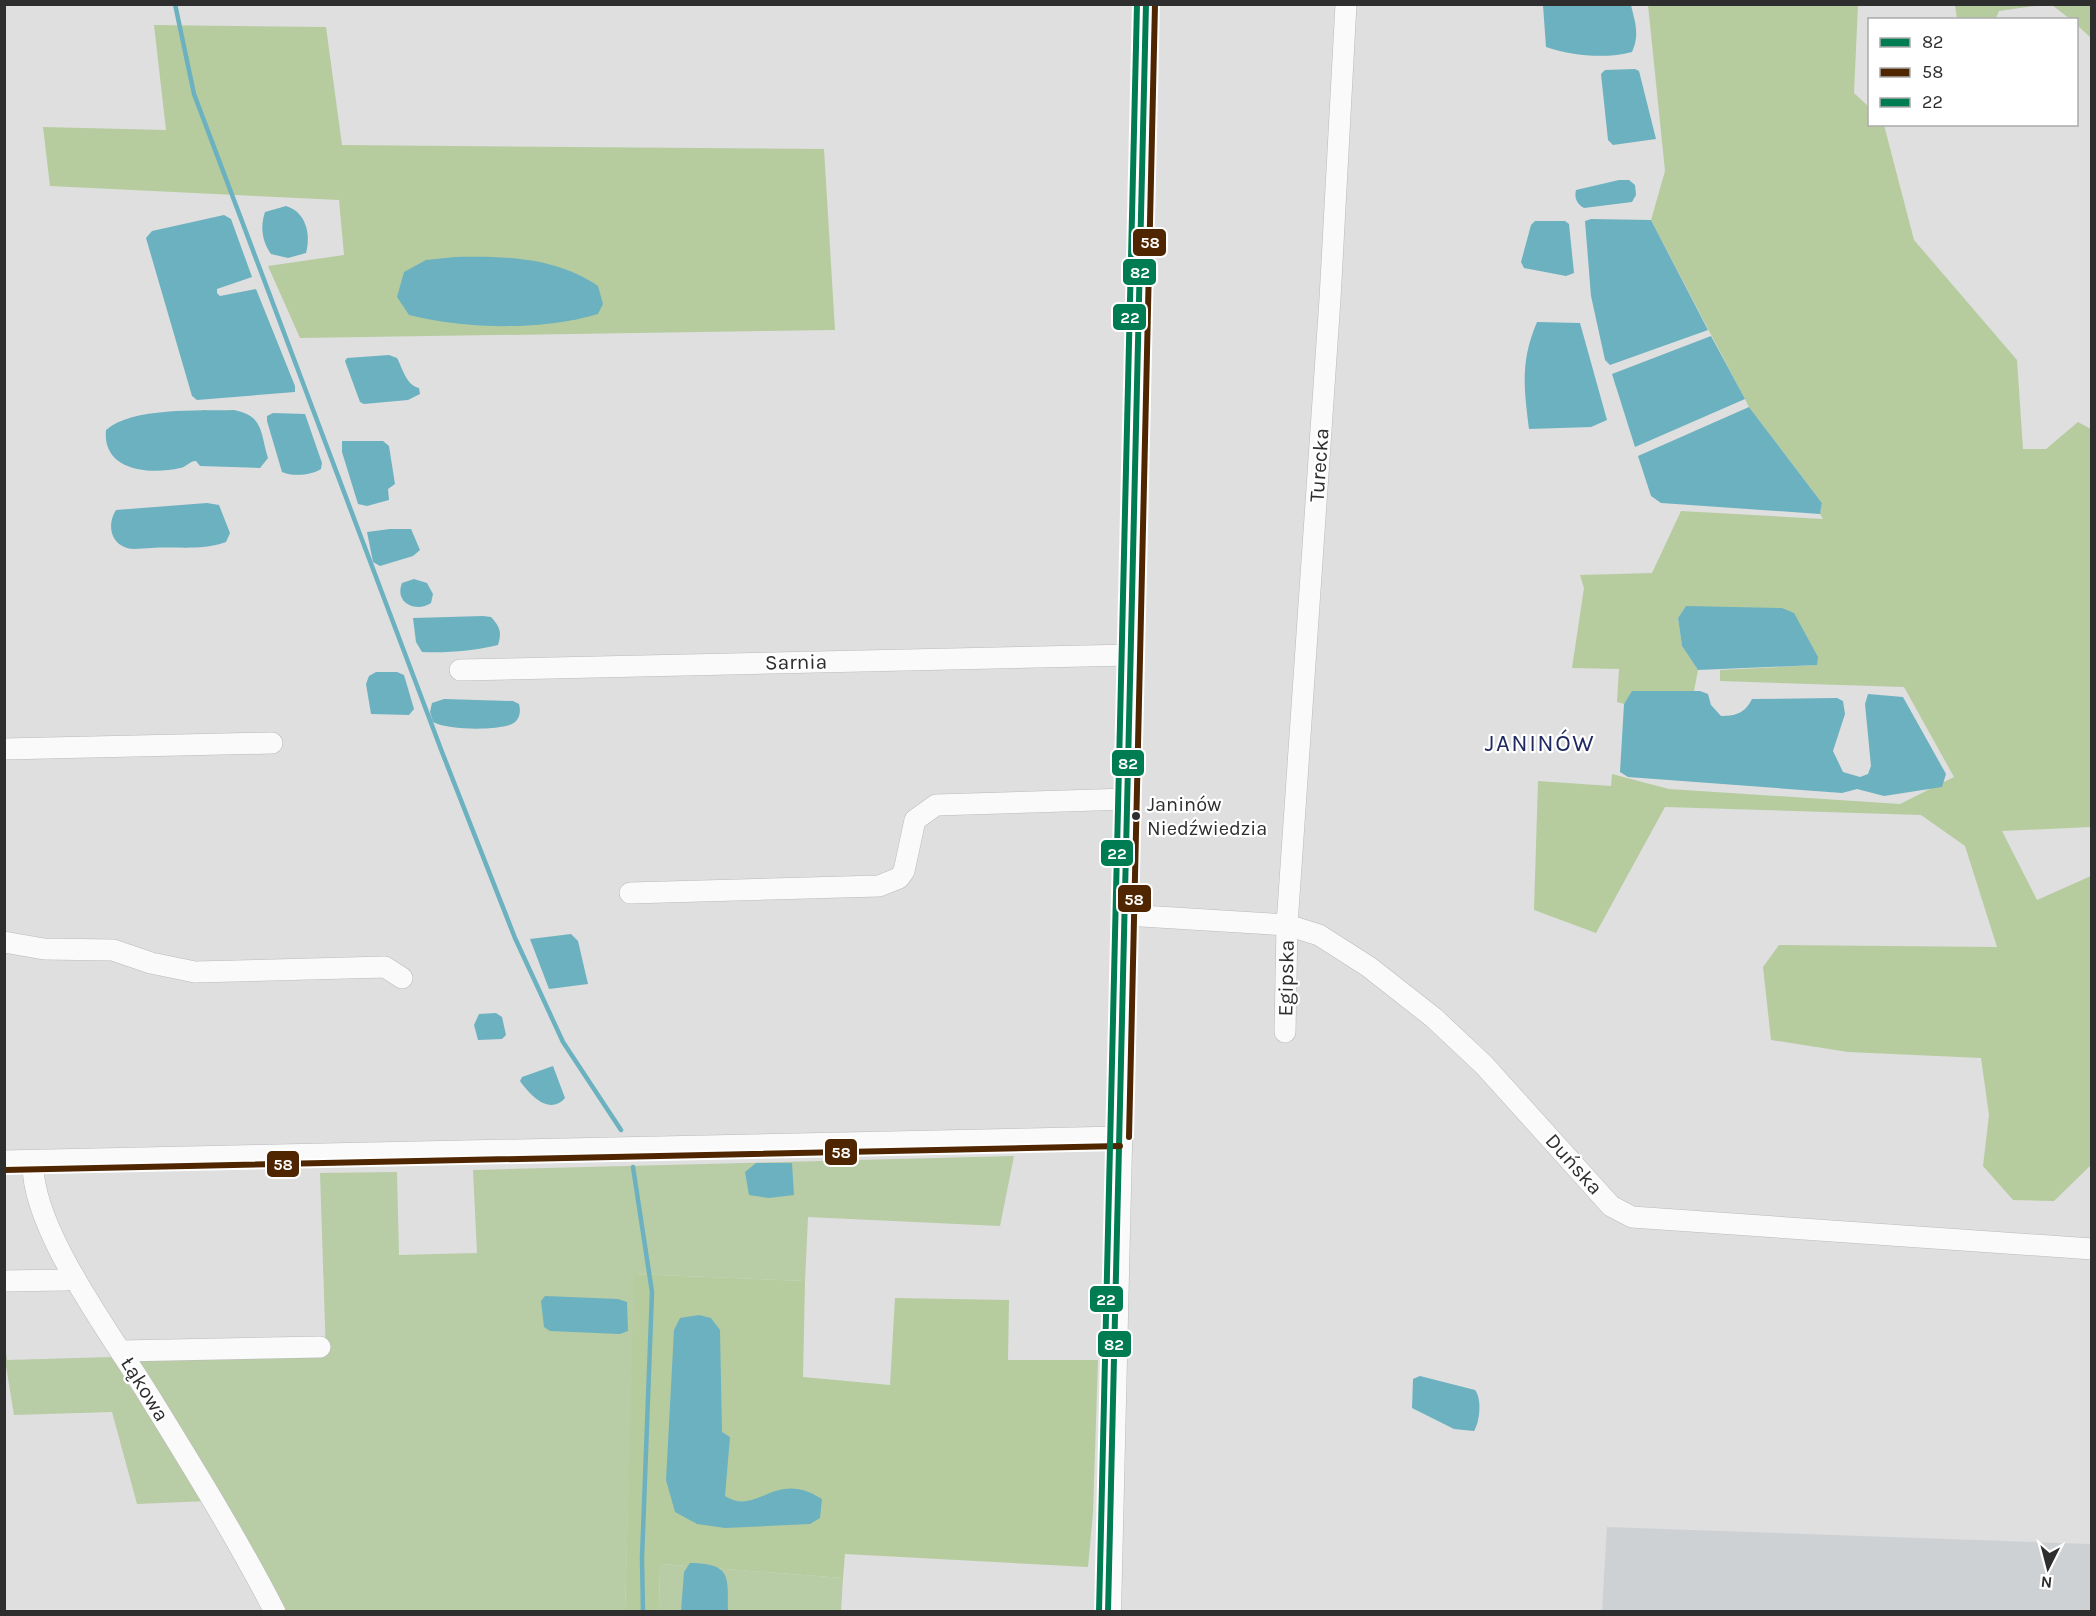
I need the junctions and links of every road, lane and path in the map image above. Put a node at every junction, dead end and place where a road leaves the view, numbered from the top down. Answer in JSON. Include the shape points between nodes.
{"nodes":[{"id":1,"x":1146,"y":4,"type":"edge"},
{"id":2,"x":1346,"y":4,"type":"edge"},
{"id":3,"x":1131,"y":655,"type":"junction"},
{"id":4,"x":460,"y":670,"type":"dead end"},
{"id":5,"x":273,"y":743,"type":"dead end"},
{"id":6,"x":4,"y":749,"type":"edge"},
{"id":7,"x":1128,"y":799,"type":"junction"},
{"id":8,"x":630,"y":893,"type":"dead end"},
{"id":9,"x":1125,"y":915,"type":"junction"},
{"id":10,"x":1287,"y":925,"type":"junction"},
{"id":11,"x":4,"y":942,"type":"edge"},
{"id":12,"x":402,"y":978,"type":"dead end"},
{"id":13,"x":1285,"y":1032,"type":"dead end"},
{"id":14,"x":1120,"y":1137,"type":"junction"},
{"id":15,"x":4,"y":1161,"type":"edge"},
{"id":16,"x":33,"y":1161,"type":"junction"},
{"id":17,"x":2091,"y":1250,"type":"edge"},
{"id":18,"x":74,"y":1277,"type":"junction"},
{"id":19,"x":4,"y":1281,"type":"edge"},
{"id":20,"x":320,"y":1347,"type":"dead end"},
{"id":21,"x":121,"y":1352,"type":"junction"},
{"id":22,"x":275,"y":1611,"type":"edge"},
{"id":23,"x":1108,"y":1611,"type":"edge"}],
"edges":[{"from":1,"to":3,"type":"main road"},
{"from":2,"to":10,"type":"street","name":"Turecka","via":[[1329,323]]},
{"from":3,"to":4,"type":"street","name":"Sarnia"},
{"from":3,"to":7,"type":"main road"},
{"from":5,"to":6,"type":"street"},
{"from":7,"to":8,"type":"street","via":[[936,805],[915,820],[900,878],[879,886]]},
{"from":7,"to":9,"type":"main road"},
{"from":9,"to":10,"type":"street","name":"Duńska"},
{"from":9,"to":14,"type":"main road"},
{"from":10,"to":13,"type":"street","name":"Egipska"},
{"from":10,"to":17,"type":"street","name":"Duńska","via":[[1319,934],[1434,1017],[1484,1065],[1621,1213],[1647,1220]]},
{"from":11,"to":12,"type":"street","via":[[44,949],[112,950],[195,972],[385,967]]},
{"from":14,"to":16,"type":"street"},
{"from":14,"to":23,"type":"main road"},
{"from":15,"to":16,"type":"street"},
{"from":16,"to":18,"type":"street","name":"Łąkowa","via":[[36,1199]]},
{"from":18,"to":19,"type":"street"},
{"from":18,"to":21,"type":"street","name":"Łąkowa"},
{"from":20,"to":21,"type":"street"},
{"from":21,"to":22,"type":"street","name":"Łąkowa","via":[[238,1539]]}]}
